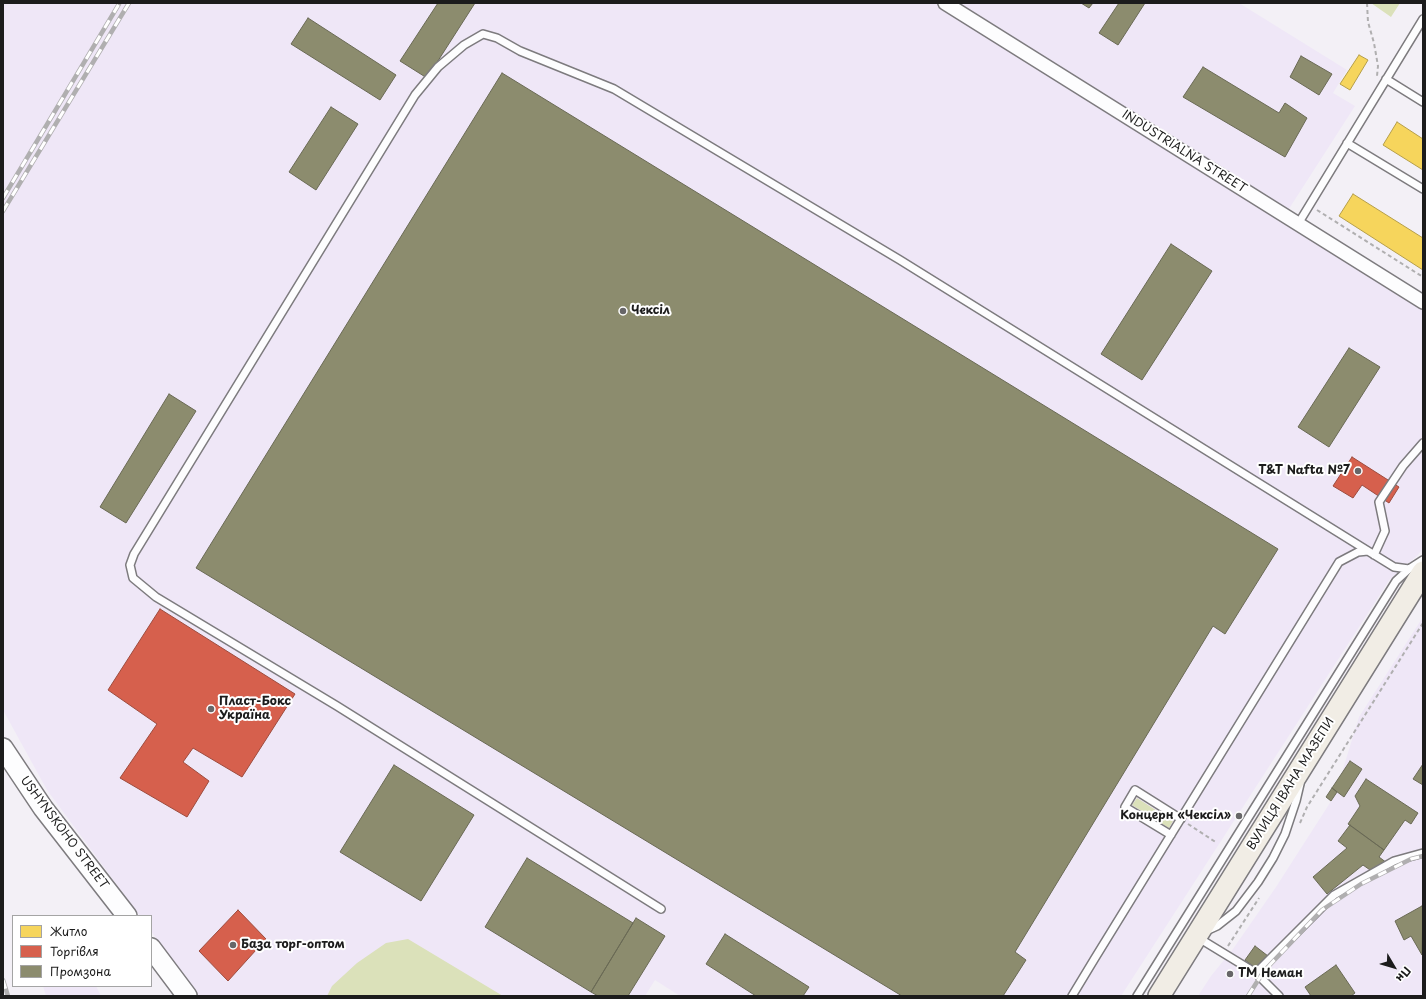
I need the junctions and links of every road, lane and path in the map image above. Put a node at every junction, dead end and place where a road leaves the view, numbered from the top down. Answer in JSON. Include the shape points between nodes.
{"nodes":[{"id":1,"x":945,"y":3,"type":"edge"},
{"id":2,"x":1367,"y":3,"type":"edge"},
{"id":3,"x":1423,"y":19,"type":"edge"},
{"id":4,"x":1386,"y":79,"type":"junction"},
{"id":5,"x":1373,"y":101,"type":"junction"},
{"id":6,"x":1423,"y":102,"type":"edge"},
{"id":7,"x":1347,"y":143,"type":"junction"},
{"id":8,"x":1423,"y":189,"type":"edge"},
{"id":9,"x":1309,"y":205,"type":"junction"},
{"id":10,"x":1298,"y":224,"type":"junction"},
{"id":11,"x":1423,"y":277,"type":"edge"},
{"id":12,"x":1423,"y":302,"type":"edge"},
{"id":13,"x":1423,"y":443,"type":"edge"},
{"id":14,"x":1371,"y":553,"type":"junction"},
{"id":15,"x":1423,"y":560,"type":"edge"},
{"id":16,"x":1394,"y":567,"type":"junction"},
{"id":17,"x":1416,"y":570,"type":"edge"},
{"id":18,"x":1396,"y":581,"type":"junction"},
{"id":19,"x":1423,"y":623,"type":"edge"},
{"id":20,"x":3,"y":748,"type":"edge"},
{"id":21,"x":1181,"y":819,"type":"junction"},
{"id":22,"x":1297,"y":829,"type":"dead end"},
{"id":23,"x":1198,"y":830,"type":"dead end"},
{"id":24,"x":1171,"y":835,"type":"junction"},
{"id":25,"x":1217,"y":843,"type":"dead end"},
{"id":26,"x":1423,"y":853,"type":"edge"},
{"id":27,"x":1256,"y":902,"type":"dead end"},
{"id":28,"x":661,"y":909,"type":"dead end"},
{"id":29,"x":126,"y":915,"type":"edge"},
{"id":30,"x":1195,"y":936,"type":"junction"},
{"id":31,"x":152,"y":949,"type":"edge"},
{"id":32,"x":1223,"y":953,"type":"junction"},
{"id":33,"x":1256,"y":973,"type":"junction"},
{"id":34,"x":187,"y":996,"type":"edge"},
{"id":35,"x":1072,"y":996,"type":"edge"},
{"id":36,"x":1137,"y":996,"type":"edge"},
{"id":37,"x":1159,"y":996,"type":"edge"},
{"id":38,"x":1279,"y":996,"type":"edge"}],
"edges":[{"from":1,"to":10,"type":"street","name":"INDUSTRIALNA STREET"},
{"from":2,"to":5,"type":"path","via":[[1368,22],[1378,66]]},
{"from":3,"to":4,"type":"lane"},
{"from":4,"to":5,"type":"lane"},
{"from":4,"to":6,"type":"lane"},
{"from":5,"to":7,"type":"lane"},
{"from":7,"to":8,"type":"lane"},
{"from":7,"to":9,"type":"lane"},
{"from":9,"to":10,"type":"lane"},
{"from":9,"to":11,"type":"path"},
{"from":10,"to":12,"type":"street","name":"INDUSTRIALNA STREET"},
{"from":13,"to":14,"type":"lane","via":[[1403,466],[1379,502],[1385,531]]},
{"from":14,"to":16,"type":"lane"},
{"from":14,"to":21,"type":"lane","via":[[1358,552],[1339,562]]},
{"from":14,"to":28,"type":"lane","via":[[907,264],[614,89],[483,34],[464,45],[438,67],[414,95],[134,554],[130,565],[132,578],[156,597],[337,706]]},
{"from":15,"to":17,"type":"lane"},
{"from":16,"to":17,"type":"lane"},
{"from":16,"to":18,"type":"lane"},
{"from":17,"to":18,"type":"lane"},
{"from":17,"to":30,"type":"main road","name":"ВУЛИЦЯ ІВАНА МАЗЕПИ","via":[[1304,763]]},
{"from":18,"to":36,"type":"lane"},
{"from":19,"to":22,"type":"path","via":[[1307,807]]},
{"from":20,"to":29,"type":"street","name":"USHYNSKOHO STREET","via":[[43,808]]},
{"from":21,"to":24,"type":"lane"},
{"from":21,"to":24,"type":"lane","via":[[1135,790],[1125,807]]},
{"from":23,"to":25,"type":"path"},
{"from":24,"to":35,"type":"lane"},
{"from":26,"to":33,"type":"lane","via":[[1394,861],[1334,895]]},
{"from":27,"to":32,"type":"path"},
{"from":30,"to":32,"type":"lane"},
{"from":30,"to":37,"type":"main road","name":"ВУЛИЦЯ ІВАНА МАЗЕПИ"},
{"from":31,"to":34,"type":"street"},
{"from":32,"to":33,"type":"lane"},
{"from":33,"to":38,"type":"lane"}]}
